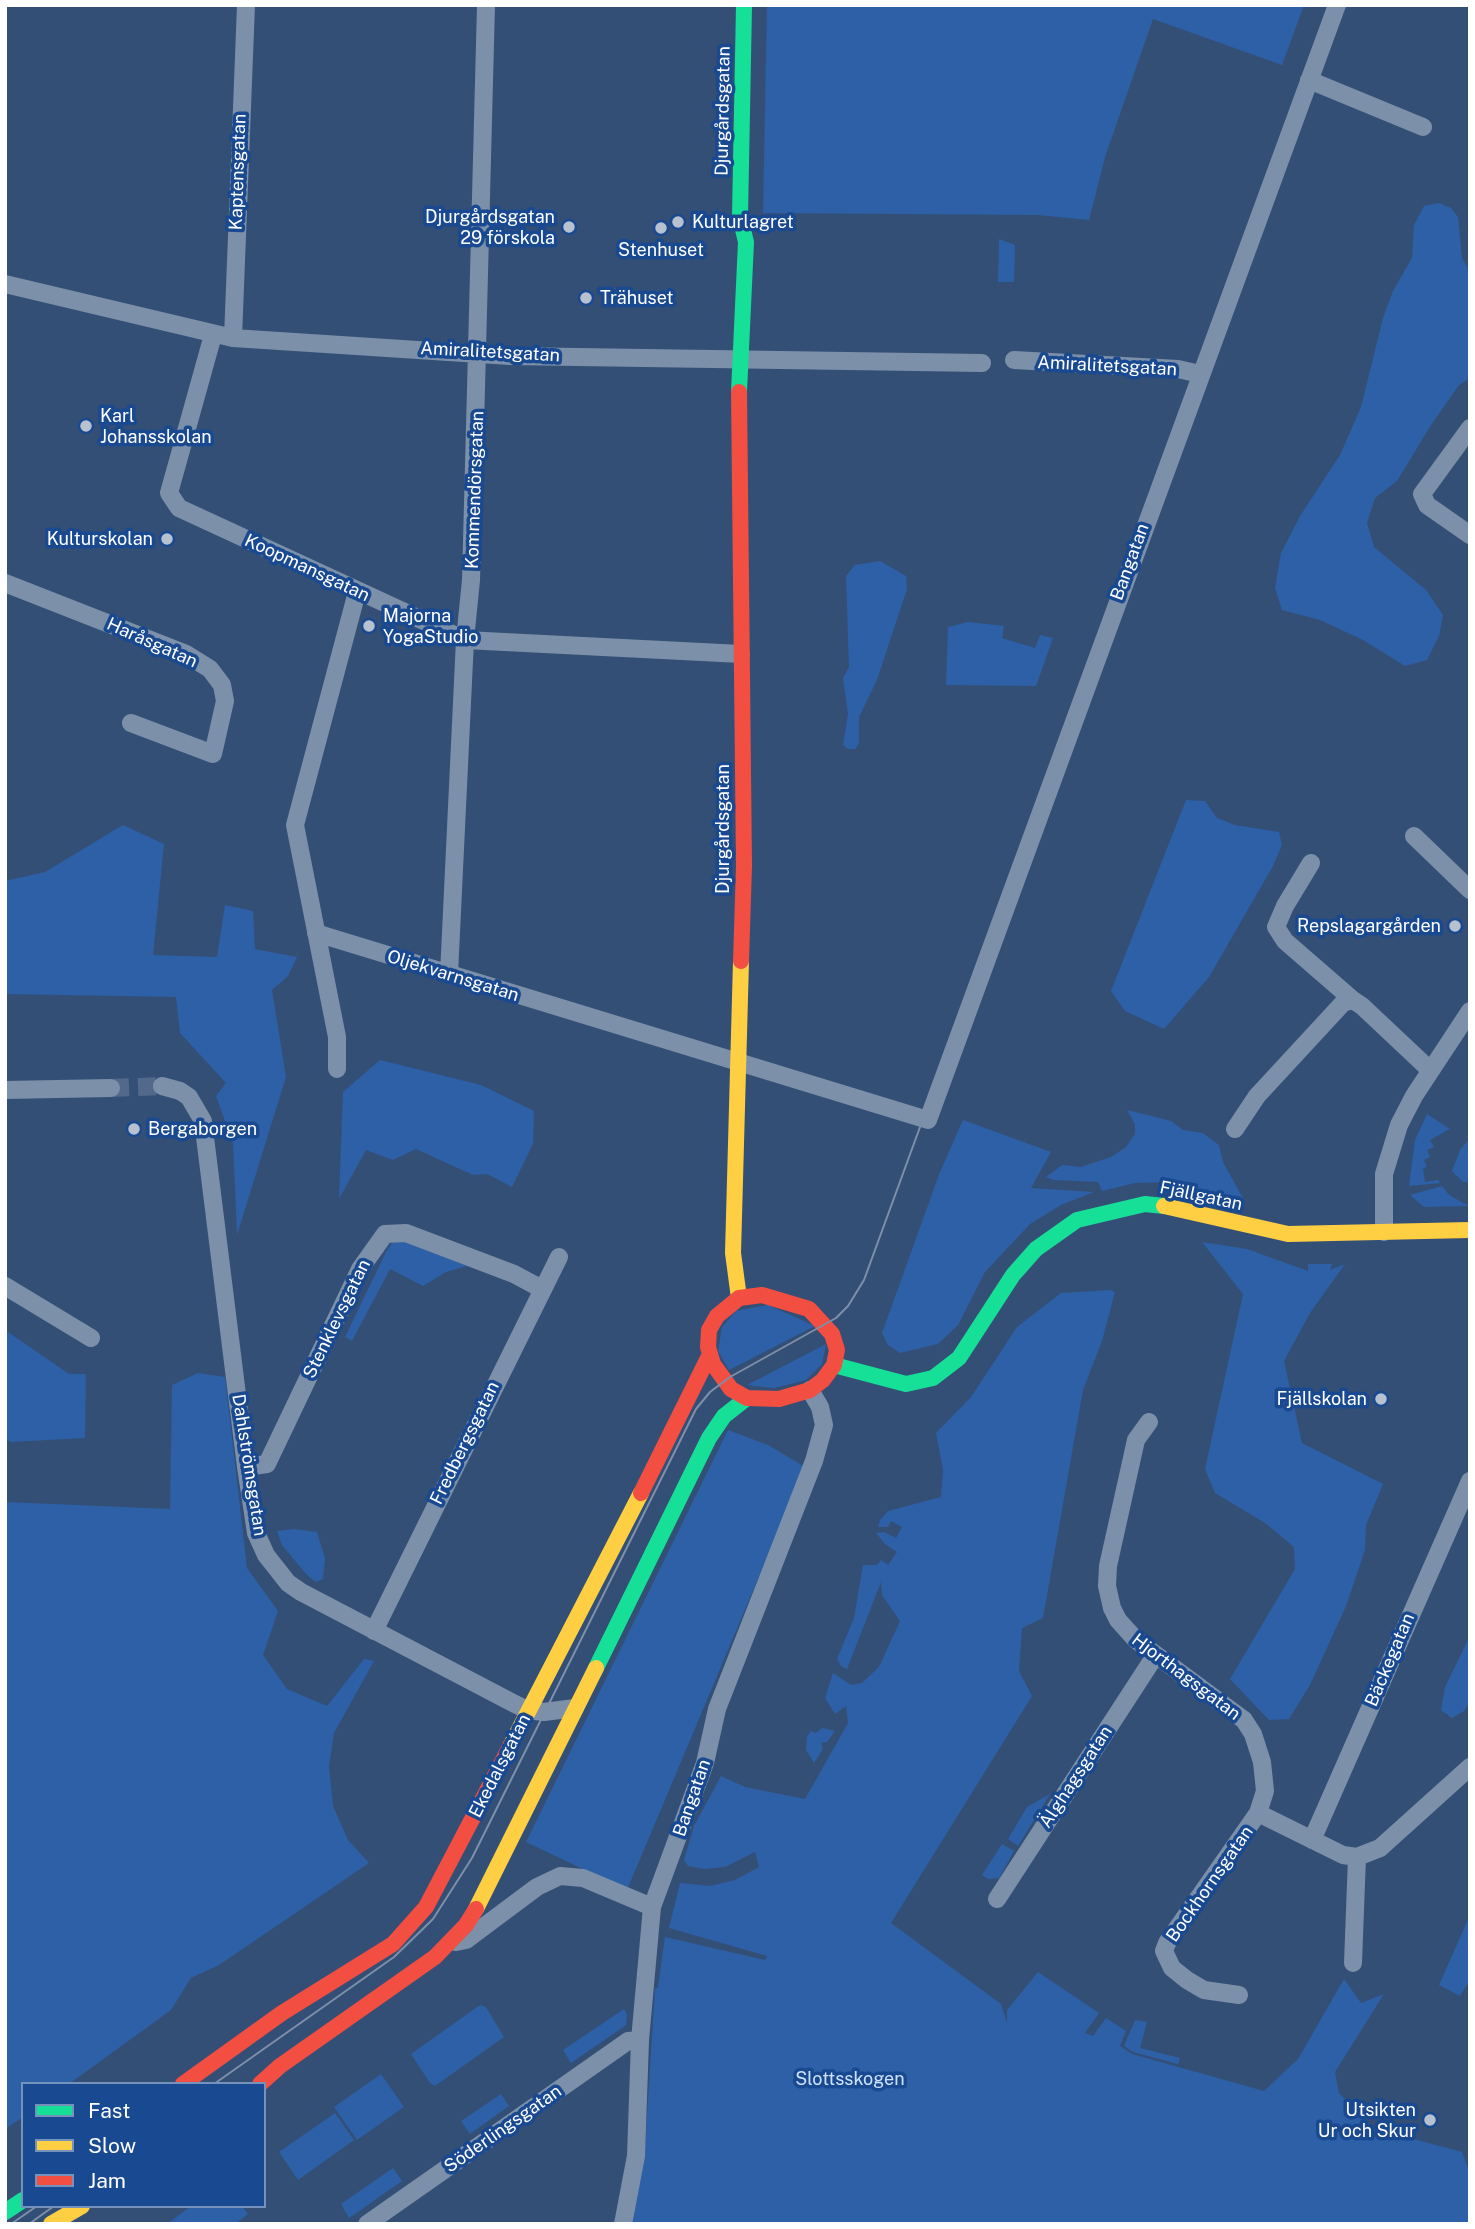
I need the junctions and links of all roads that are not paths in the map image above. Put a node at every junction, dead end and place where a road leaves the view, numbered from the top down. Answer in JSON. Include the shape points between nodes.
{"nodes":[{"id":1,"x":246,"y":5,"type":"edge"},
{"id":2,"x":486,"y":5,"type":"edge"},
{"id":3,"x":744,"y":5,"type":"edge"},
{"id":4,"x":1337,"y":5,"type":"edge"},
{"id":5,"x":1309,"y":80,"type":"junction"},
{"id":6,"x":1423,"y":127,"type":"dead end"},
{"id":7,"x":5,"y":284,"type":"edge"},
{"id":8,"x":214,"y":335,"type":"junction"},
{"id":9,"x":233,"y":338,"type":"junction"},
{"id":10,"x":479,"y":351,"type":"junction"},
{"id":11,"x":739,"y":359,"type":"junction"},
{"id":12,"x":1014,"y":360,"type":"dead end"},
{"id":13,"x":982,"y":363,"type":"dead end"},
{"id":14,"x":1200,"y":374,"type":"junction"},
{"id":15,"x":1470,"y":428,"type":"edge"},
{"id":16,"x":1470,"y":535,"type":"edge"},
{"id":17,"x":5,"y":583,"type":"edge"},
{"id":18,"x":357,"y":592,"type":"junction"},
{"id":19,"x":465,"y":640,"type":"junction"},
{"id":20,"x":741,"y":654,"type":"junction"},
{"id":21,"x":131,"y":723,"type":"dead end"},
{"id":22,"x":1414,"y":836,"type":"dead end"},
{"id":23,"x":1311,"y":863,"type":"dead end"},
{"id":24,"x":1470,"y":890,"type":"edge"},
{"id":25,"x":316,"y":933,"type":"junction"},
{"id":26,"x":449,"y":974,"type":"junction"},
{"id":27,"x":1353,"y":1000,"type":"junction"},
{"id":28,"x":1470,"y":1011,"type":"edge"},
{"id":29,"x":739,"y":1062,"type":"junction"},
{"id":30,"x":337,"y":1069,"type":"dead end"},
{"id":31,"x":1430,"y":1070,"type":"junction"},
{"id":32,"x":162,"y":1086,"type":"tunnel mouth"},
{"id":33,"x":111,"y":1088,"type":"tunnel mouth"},
{"id":34,"x":5,"y":1090,"type":"edge"},
{"id":35,"x":928,"y":1120,"type":"joint"},
{"id":36,"x":1235,"y":1129,"type":"dead end"},
{"id":37,"x":1470,"y":1230,"type":"edge"},
{"id":38,"x":1384,"y":1232,"type":"junction"},
{"id":39,"x":559,"y":1257,"type":"dead end"},
{"id":40,"x":5,"y":1286,"type":"edge"},
{"id":41,"x":542,"y":1290,"type":"junction"},
{"id":42,"x":739,"y":1298,"type":"junction"},
{"id":43,"x":91,"y":1338,"type":"dead end"},
{"id":44,"x":710,"y":1354,"type":"junction"},
{"id":45,"x":834,"y":1365,"type":"junction"},
{"id":46,"x":810,"y":1390,"type":"junction"},
{"id":47,"x":747,"y":1398,"type":"junction"},
{"id":48,"x":1149,"y":1422,"type":"dead end"},
{"id":49,"x":246,"y":1467,"type":"junction"},
{"id":50,"x":1470,"y":1481,"type":"edge"},
{"id":51,"x":374,"y":1631,"type":"junction"},
{"id":52,"x":1155,"y":1656,"type":"junction"},
{"id":53,"x":575,"y":1708,"type":"junction"},
{"id":54,"x":527,"y":1710,"type":"junction"},
{"id":55,"x":1470,"y":1768,"type":"edge"},
{"id":56,"x":1258,"y":1813,"type":"junction"},
{"id":57,"x":1312,"y":1840,"type":"junction"},
{"id":58,"x":1357,"y":1857,"type":"junction"},
{"id":59,"x":997,"y":1899,"type":"dead end"},
{"id":60,"x":652,"y":1907,"type":"junction"},
{"id":61,"x":452,"y":1942,"type":"junction"},
{"id":62,"x":1353,"y":1963,"type":"dead end"},
{"id":63,"x":1239,"y":1995,"type":"dead end"},
{"id":64,"x":640,"y":2040,"type":"junction"},
{"id":65,"x":186,"y":2082,"type":"edge"},
{"id":66,"x":262,"y":2082,"type":"edge"},
{"id":67,"x":21,"y":2201,"type":"edge"},
{"id":68,"x":79,"y":2208,"type":"edge"},
{"id":69,"x":5,"y":2212,"type":"edge"},
{"id":70,"x":51,"y":2224,"type":"edge"},
{"id":71,"x":367,"y":2224,"type":"edge"},
{"id":72,"x":623,"y":2224,"type":"edge"}],
"edges":[{"from":1,"to":9,"type":"street","name":"Kaptensgatan"},
{"from":2,"to":10,"type":"street","name":"Kommendörsgatan"},
{"from":3,"to":11,"type":"street","name":"Djurgårdsgatan","via":[[740,217],[731,234],[728,339]]},
{"from":4,"to":5,"type":"street","name":"Bangatan"},
{"from":5,"to":6,"type":"street"},
{"from":5,"to":14,"type":"street","name":"Bangatan"},
{"from":7,"to":8,"type":"street","name":"Amiralitetsgatan"},
{"from":8,"to":9,"type":"street","name":"Amiralitetsgatan"},
{"from":8,"to":18,"type":"street","name":"Koopmansgatan","via":[[169,493],[172,501]]},
{"from":9,"to":10,"type":"street","name":"Amiralitetsgatan"},
{"from":10,"to":11,"type":"street","name":"Amiralitetsgatan","via":[[510,356]]},
{"from":10,"to":19,"type":"street","name":"Kommendörsgatan"},
{"from":11,"to":13,"type":"street","name":"Amiralitetsgatan"},
{"from":11,"to":20,"type":"street","name":"Djurgårdsgatan"},
{"from":12,"to":14,"type":"street","name":"Amiralitetsgatan"},
{"from":14,"to":35,"type":"street","name":"Bangatan"},
{"from":15,"to":16,"type":"street","via":[[1422,494],[1427,505]]},
{"from":17,"to":21,"type":"street","name":"Haråsgatan","via":[[186,654],[210,669],[222,685],[225,701],[213,754]]},
{"from":18,"to":19,"type":"street","name":"Koopmansgatan"},
{"from":18,"to":25,"type":"street","via":[[295,825]]},
{"from":19,"to":20,"type":"street","name":"Koopmansgatan"},
{"from":19,"to":26,"type":"street","name":"Kommendörsgatan"},
{"from":20,"to":29,"type":"street","name":"Djurgårdsgatan","via":[[744,866]]},
{"from":22,"to":24,"type":"street"},
{"from":23,"to":27,"type":"street","via":[[1276,927],[1285,941]]},
{"from":25,"to":26,"type":"street","name":"Oljekvarnsgatan"},
{"from":25,"to":30,"type":"street","via":[[337,1037]]},
{"from":26,"to":29,"type":"street","name":"Oljekvarnsgatan"},
{"from":27,"to":31,"type":"street"},
{"from":27,"to":36,"type":"street","via":[[1343,1003],[1257,1096]]},
{"from":28,"to":31,"type":"street"},
{"from":29,"to":35,"type":"street","name":"Oljekvarnsgatan"},
{"from":29,"to":42,"type":"street","name":"Djurgårdsgatan","via":[[733,1253]]},
{"from":31,"to":38,"type":"street","via":[[1399,1125],[1387,1158]]},
{"from":32,"to":49,"type":"street","name":"Dahlströmsgatan","via":[[189,1097],[203,1121]]},
{"from":33,"to":34,"type":"street"},
{"from":37,"to":38,"type":"street","name":"Fjällgatan"},
{"from":38,"to":45,"type":"street","name":"Fjällgatan","via":[[1288,1234],[1166,1206],[1109,1210],[1077,1220],[1036,1249],[1013,1275],[959,1358],[933,1378],[906,1384]]},
{"from":39,"to":41,"type":"street","name":"Fredbergsgatan"},
{"from":40,"to":43,"type":"street"},
{"from":41,"to":49,"type":"street","name":"Stenklevsgatan","via":[[406,1233],[386,1234],[360,1269],[267,1464]]},
{"from":41,"to":51,"type":"street","name":"Fredbergsgatan"},
{"from":42,"to":44,"type":"street","via":[[712,1324]]},
{"from":42,"to":45,"type":"street","via":[[770,1296],[809,1310],[832,1334],[837,1350]]},
{"from":44,"to":47,"type":"street","via":[[724,1381]]},
{"from":44,"to":54,"type":"street","name":"Ekedalsgatan"},
{"from":45,"to":46,"type":"street"},
{"from":46,"to":47,"type":"street","via":[[779,1399]]},
{"from":46,"to":60,"type":"street","name":"Bangatan","via":[[824,1425],[814,1461],[717,1709],[705,1763]]},
{"from":47,"to":53,"type":"street","via":[[724,1416],[709,1438]]},
{"from":48,"to":52,"type":"street","name":"Hjorthagsgatan","via":[[1136,1440],[1107,1586],[1118,1620]]},
{"from":49,"to":51,"type":"street","name":"Dahlströmsgatan","via":[[256,1533],[274,1566],[301,1592]]},
{"from":50,"to":57,"type":"street","name":"Bäckegatan"},
{"from":51,"to":54,"type":"street","name":"Dahlströmsgatan"},
{"from":52,"to":56,"type":"street","name":"Hjorthagsgatan","via":[[1244,1720],[1262,1762],[1265,1791]]},
{"from":52,"to":59,"type":"street","name":"Älghagsgatan"},
{"from":53,"to":54,"type":"street","name":"Dahlströmsgatan","via":[[555,1713]]},
{"from":53,"to":61,"type":"street","via":[[488,1889]]},
{"from":54,"to":65,"type":"street","name":"Ekedalsgatan","via":[[437,1891],[410,1928],[370,1961],[282,2013]]},
{"from":55,"to":58,"type":"street","via":[[1380,1848]]},
{"from":56,"to":57,"type":"street","name":"Bockhornsgatan"},
{"from":56,"to":63,"type":"street","name":"Bockhornsgatan","via":[[1164,1951],[1172,1968],[1204,1990]]},
{"from":57,"to":58,"type":"street","name":"Bockhornsgatan"},
{"from":58,"to":62,"type":"street"},
{"from":60,"to":61,"type":"street","via":[[583,1878],[560,1876],[537,1887],[466,1940]]},
{"from":60,"to":64,"type":"street","name":"Bangatan"},
{"from":61,"to":66,"type":"street"},
{"from":64,"to":71,"type":"street","name":"Söderlingsgatan","via":[[628,2041]]},
{"from":64,"to":72,"type":"street","name":"Bangatan","via":[[636,2156]]},
{"from":67,"to":69,"type":"street"},
{"from":68,"to":70,"type":"street"}]}
